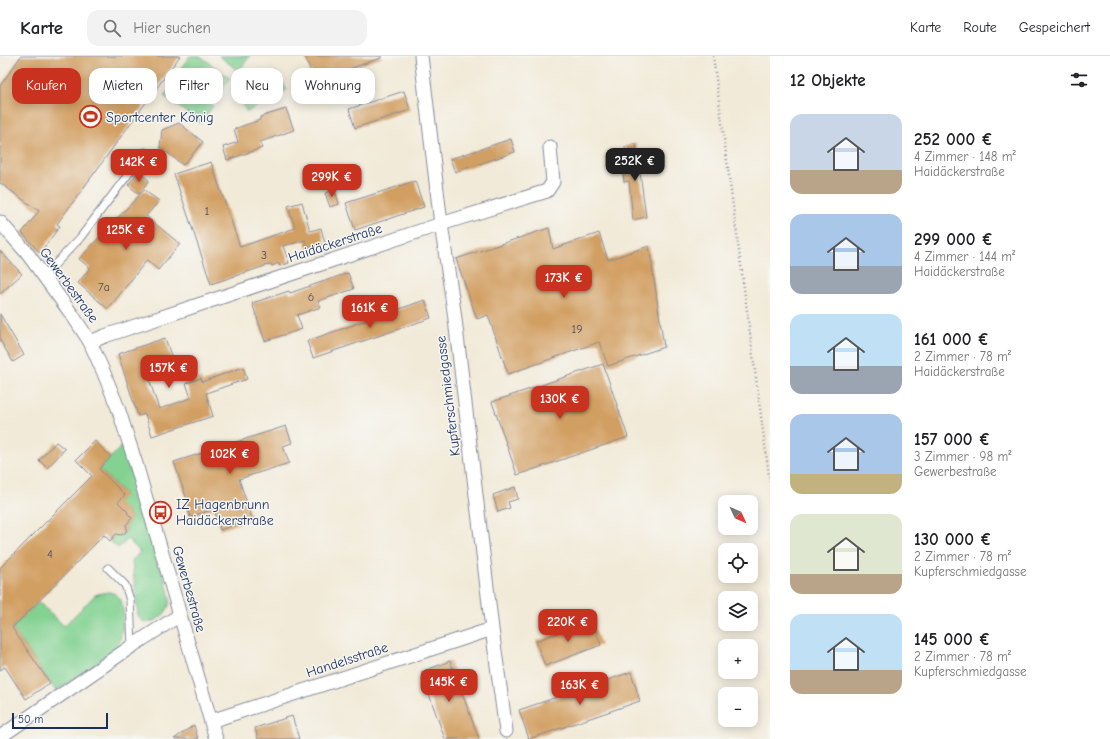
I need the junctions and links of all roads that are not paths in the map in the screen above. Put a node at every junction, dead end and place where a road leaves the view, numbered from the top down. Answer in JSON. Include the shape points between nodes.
{"nodes":[{"id":1,"x":421,"y":56,"type":"edge"},
{"id":2,"x":550,"y":147,"type":"dead end"},
{"id":3,"x":145,"y":152,"type":"dead end"},
{"id":4,"x":0,"y":222,"type":"edge"},
{"id":5,"x":441,"y":224,"type":"junction"},
{"id":6,"x":44,"y":276,"type":"junction"},
{"id":7,"x":90,"y":342,"type":"junction"},
{"id":8,"x":108,"y":568,"type":"dead end"},
{"id":9,"x":180,"y":615,"type":"junction"},
{"id":10,"x":492,"y":629,"type":"junction"},
{"id":11,"x":132,"y":646,"type":"junction"},
{"id":12,"x":211,"y":722,"type":"junction"},
{"id":13,"x":506,"y":731,"type":"dead end"},
{"id":14,"x":0,"y":737,"type":"edge"},
{"id":15,"x":216,"y":739,"type":"edge"}],
"edges":[{"from":1,"to":5,"type":"street","name":"Kupferschmiedgasse"},
{"from":2,"to":5,"type":"street","name":"Haidäckerstraße","via":[[553,182],[547,191]]},
{"from":3,"to":6,"type":"lane","via":[[80,238]]},
{"from":4,"to":6,"type":"street","name":"Gewerbestraße"},
{"from":5,"to":7,"type":"street","name":"Haidäckerstraße"},
{"from":5,"to":10,"type":"street","name":"Kupferschmiedgasse","via":[[454,311]]},
{"from":6,"to":7,"type":"street","name":"Gewerbestraße"},
{"from":7,"to":9,"type":"street","name":"Gewerbestraße","via":[[118,408]]},
{"from":8,"to":11,"type":"lane","via":[[125,586],[128,593]]},
{"from":9,"to":11,"type":"street"},
{"from":9,"to":12,"type":"street","name":"Gewerbestraße"},
{"from":10,"to":12,"type":"street","name":"Handelsstraße"},
{"from":10,"to":13,"type":"street","name":"Kupferschmiedgasse"},
{"from":11,"to":14,"type":"street"},
{"from":12,"to":15,"type":"street","name":"Gewerbestraße"}]}
